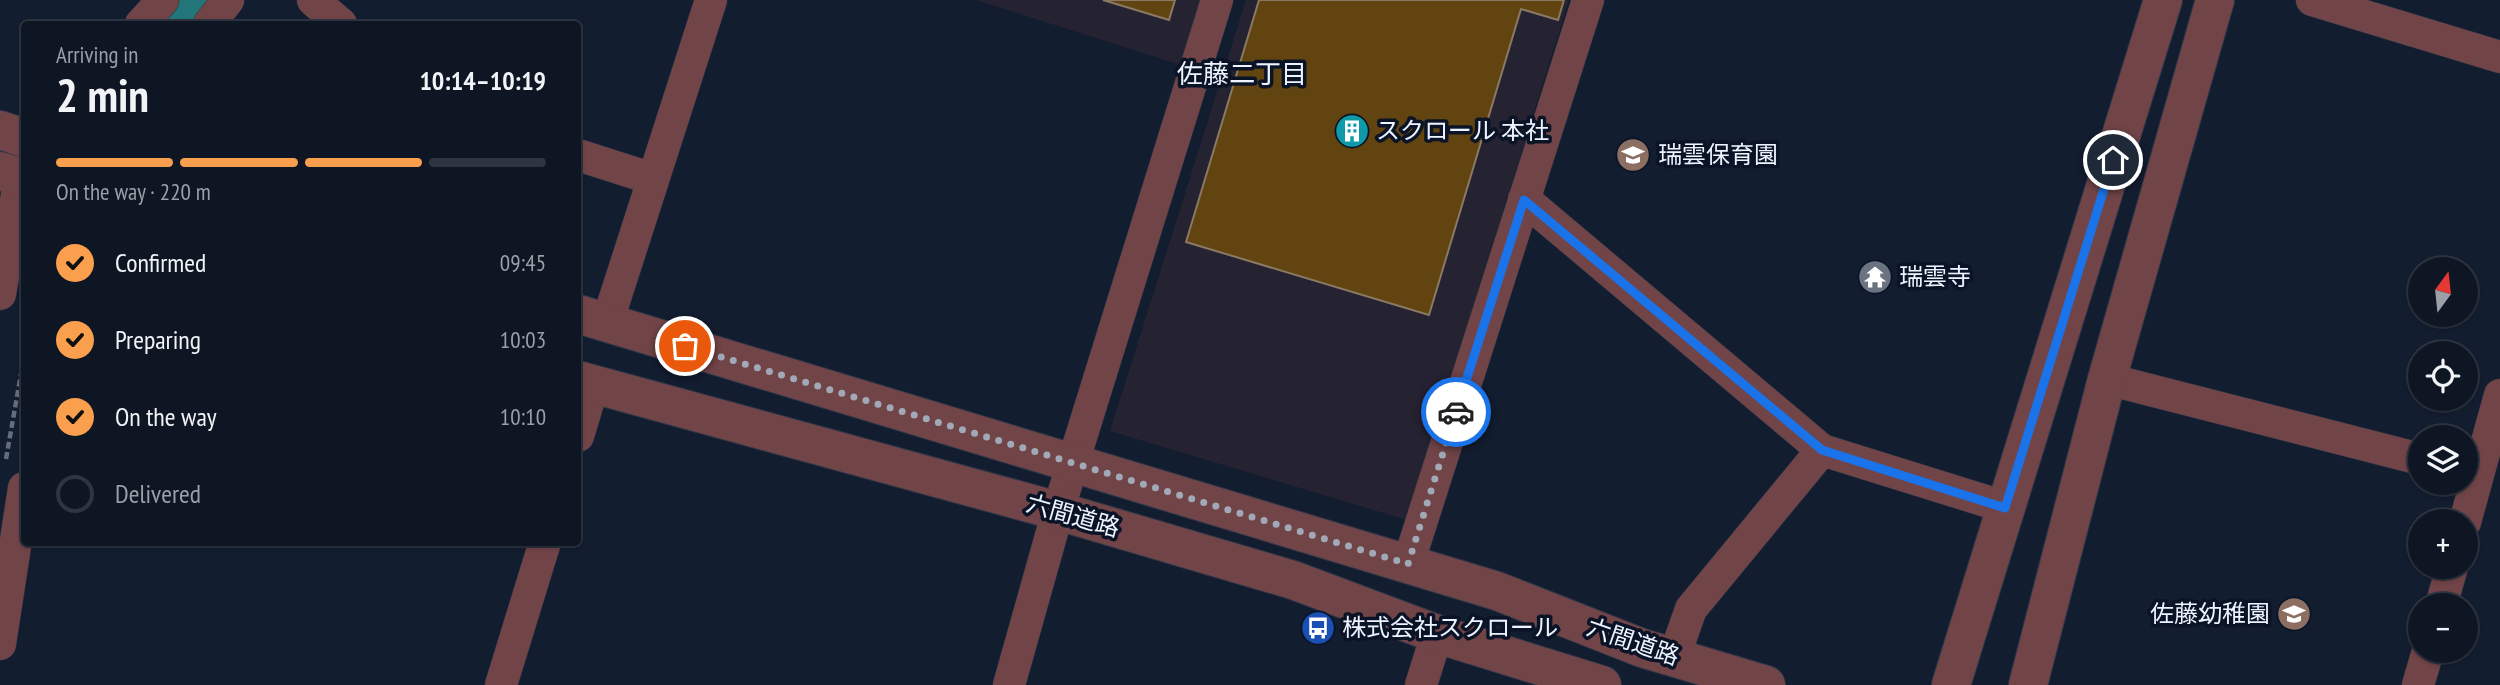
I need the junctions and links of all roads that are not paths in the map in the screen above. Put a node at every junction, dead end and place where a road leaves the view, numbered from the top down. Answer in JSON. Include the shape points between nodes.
{"nodes":[{"id":1,"x":163,"y":0,"type":"edge"},
{"id":2,"x":228,"y":0,"type":"edge"},
{"id":3,"x":313,"y":0,"type":"edge"},
{"id":4,"x":711,"y":0,"type":"edge"},
{"id":5,"x":1217,"y":0,"type":"edge"},
{"id":6,"x":1588,"y":0,"type":"edge"},
{"id":7,"x":2163,"y":0,"type":"edge"},
{"id":8,"x":2215,"y":0,"type":"edge"},
{"id":9,"x":2312,"y":0,"type":"edge"},
{"id":10,"x":144,"y":21,"type":"edge"},
{"id":11,"x":211,"y":21,"type":"edge"},
{"id":12,"x":338,"y":21,"type":"edge"},
{"id":13,"x":2500,"y":57,"type":"edge"},
{"id":14,"x":0,"y":130,"type":"edge"},
{"id":15,"x":21,"y":137,"type":"edge"},
{"id":16,"x":581,"y":156,"type":"edge"},
{"id":17,"x":15,"y":175,"type":"edge"},
{"id":18,"x":653,"y":179,"type":"junction"},
{"id":19,"x":1524,"y":200,"type":"junction"},
{"id":20,"x":0,"y":294,"type":"edge"},
{"id":21,"x":592,"y":318,"type":"edge"},
{"id":22,"x":2106,"y":379,"type":"junction"},
{"id":23,"x":585,"y":383,"type":"edge"},
{"id":24,"x":2500,"y":395,"type":"edge"},
{"id":25,"x":581,"y":413,"type":"edge"},
{"id":26,"x":1822,"y":450,"type":"junction"},
{"id":27,"x":2408,"y":456,"type":"edge"},
{"id":28,"x":1073,"y":462,"type":"junction"},
{"id":29,"x":2482,"y":475,"type":"edge"},
{"id":30,"x":21,"y":508,"type":"edge"},
{"id":31,"x":2005,"y":508,"type":"junction"},
{"id":32,"x":2470,"y":509,"type":"edge"},
{"id":33,"x":1058,"y":511,"type":"junction"},
{"id":34,"x":544,"y":546,"type":"edge"},
{"id":35,"x":1408,"y":564,"type":"junction"},
{"id":36,"x":1437,"y":634,"type":"junction"},
{"id":37,"x":0,"y":644,"type":"edge"},
{"id":38,"x":1674,"y":657,"type":"junction"},
{"id":39,"x":2424,"y":663,"type":"edge"},
{"id":40,"x":501,"y":685,"type":"edge"},
{"id":41,"x":1009,"y":685,"type":"edge"},
{"id":42,"x":1421,"y":685,"type":"edge"},
{"id":43,"x":1602,"y":685,"type":"edge"},
{"id":44,"x":1766,"y":685,"type":"edge"},
{"id":45,"x":1951,"y":685,"type":"edge"},
{"id":46,"x":2028,"y":685,"type":"edge"},
{"id":47,"x":2418,"y":685,"type":"edge"}],
"edges":[{"from":1,"to":10,"type":"street"},
{"from":2,"to":11,"type":"street"},
{"from":3,"to":12,"type":"street"},
{"from":4,"to":18,"type":"street"},
{"from":5,"to":28,"type":"street"},
{"from":6,"to":19,"type":"street"},
{"from":7,"to":31,"type":"street"},
{"from":8,"to":22,"type":"street"},
{"from":9,"to":13,"type":"street"},
{"from":14,"to":15,"type":"street"},
{"from":16,"to":18,"type":"street"},
{"from":17,"to":20,"type":"street"},
{"from":18,"to":21,"type":"street"},
{"from":19,"to":26,"type":"street"},
{"from":19,"to":35,"type":"street"},
{"from":21,"to":28,"type":"street","name":"六間道路"},
{"from":22,"to":27,"type":"street"},
{"from":22,"to":46,"type":"street"},
{"from":23,"to":25,"type":"street"},
{"from":23,"to":33,"type":"street","name":"六間道路"},
{"from":24,"to":29,"type":"street"},
{"from":26,"to":31,"type":"street"},
{"from":26,"to":38,"type":"street","via":[[1690,609]]},
{"from":28,"to":33,"type":"street"},
{"from":28,"to":35,"type":"street","name":"六間道路"},
{"from":29,"to":32,"type":"street"},
{"from":30,"to":37,"type":"street"},
{"from":31,"to":45,"type":"street"},
{"from":33,"to":36,"type":"street","name":"六間道路","via":[[1293,580]]},
{"from":33,"to":41,"type":"street"},
{"from":34,"to":40,"type":"street"},
{"from":35,"to":38,"type":"street","name":"六間道路","via":[[1497,591]]},
{"from":36,"to":42,"type":"street"},
{"from":36,"to":43,"type":"street","name":"六間道路"},
{"from":38,"to":44,"type":"street","name":"六間道路"},
{"from":39,"to":47,"type":"street"}]}
